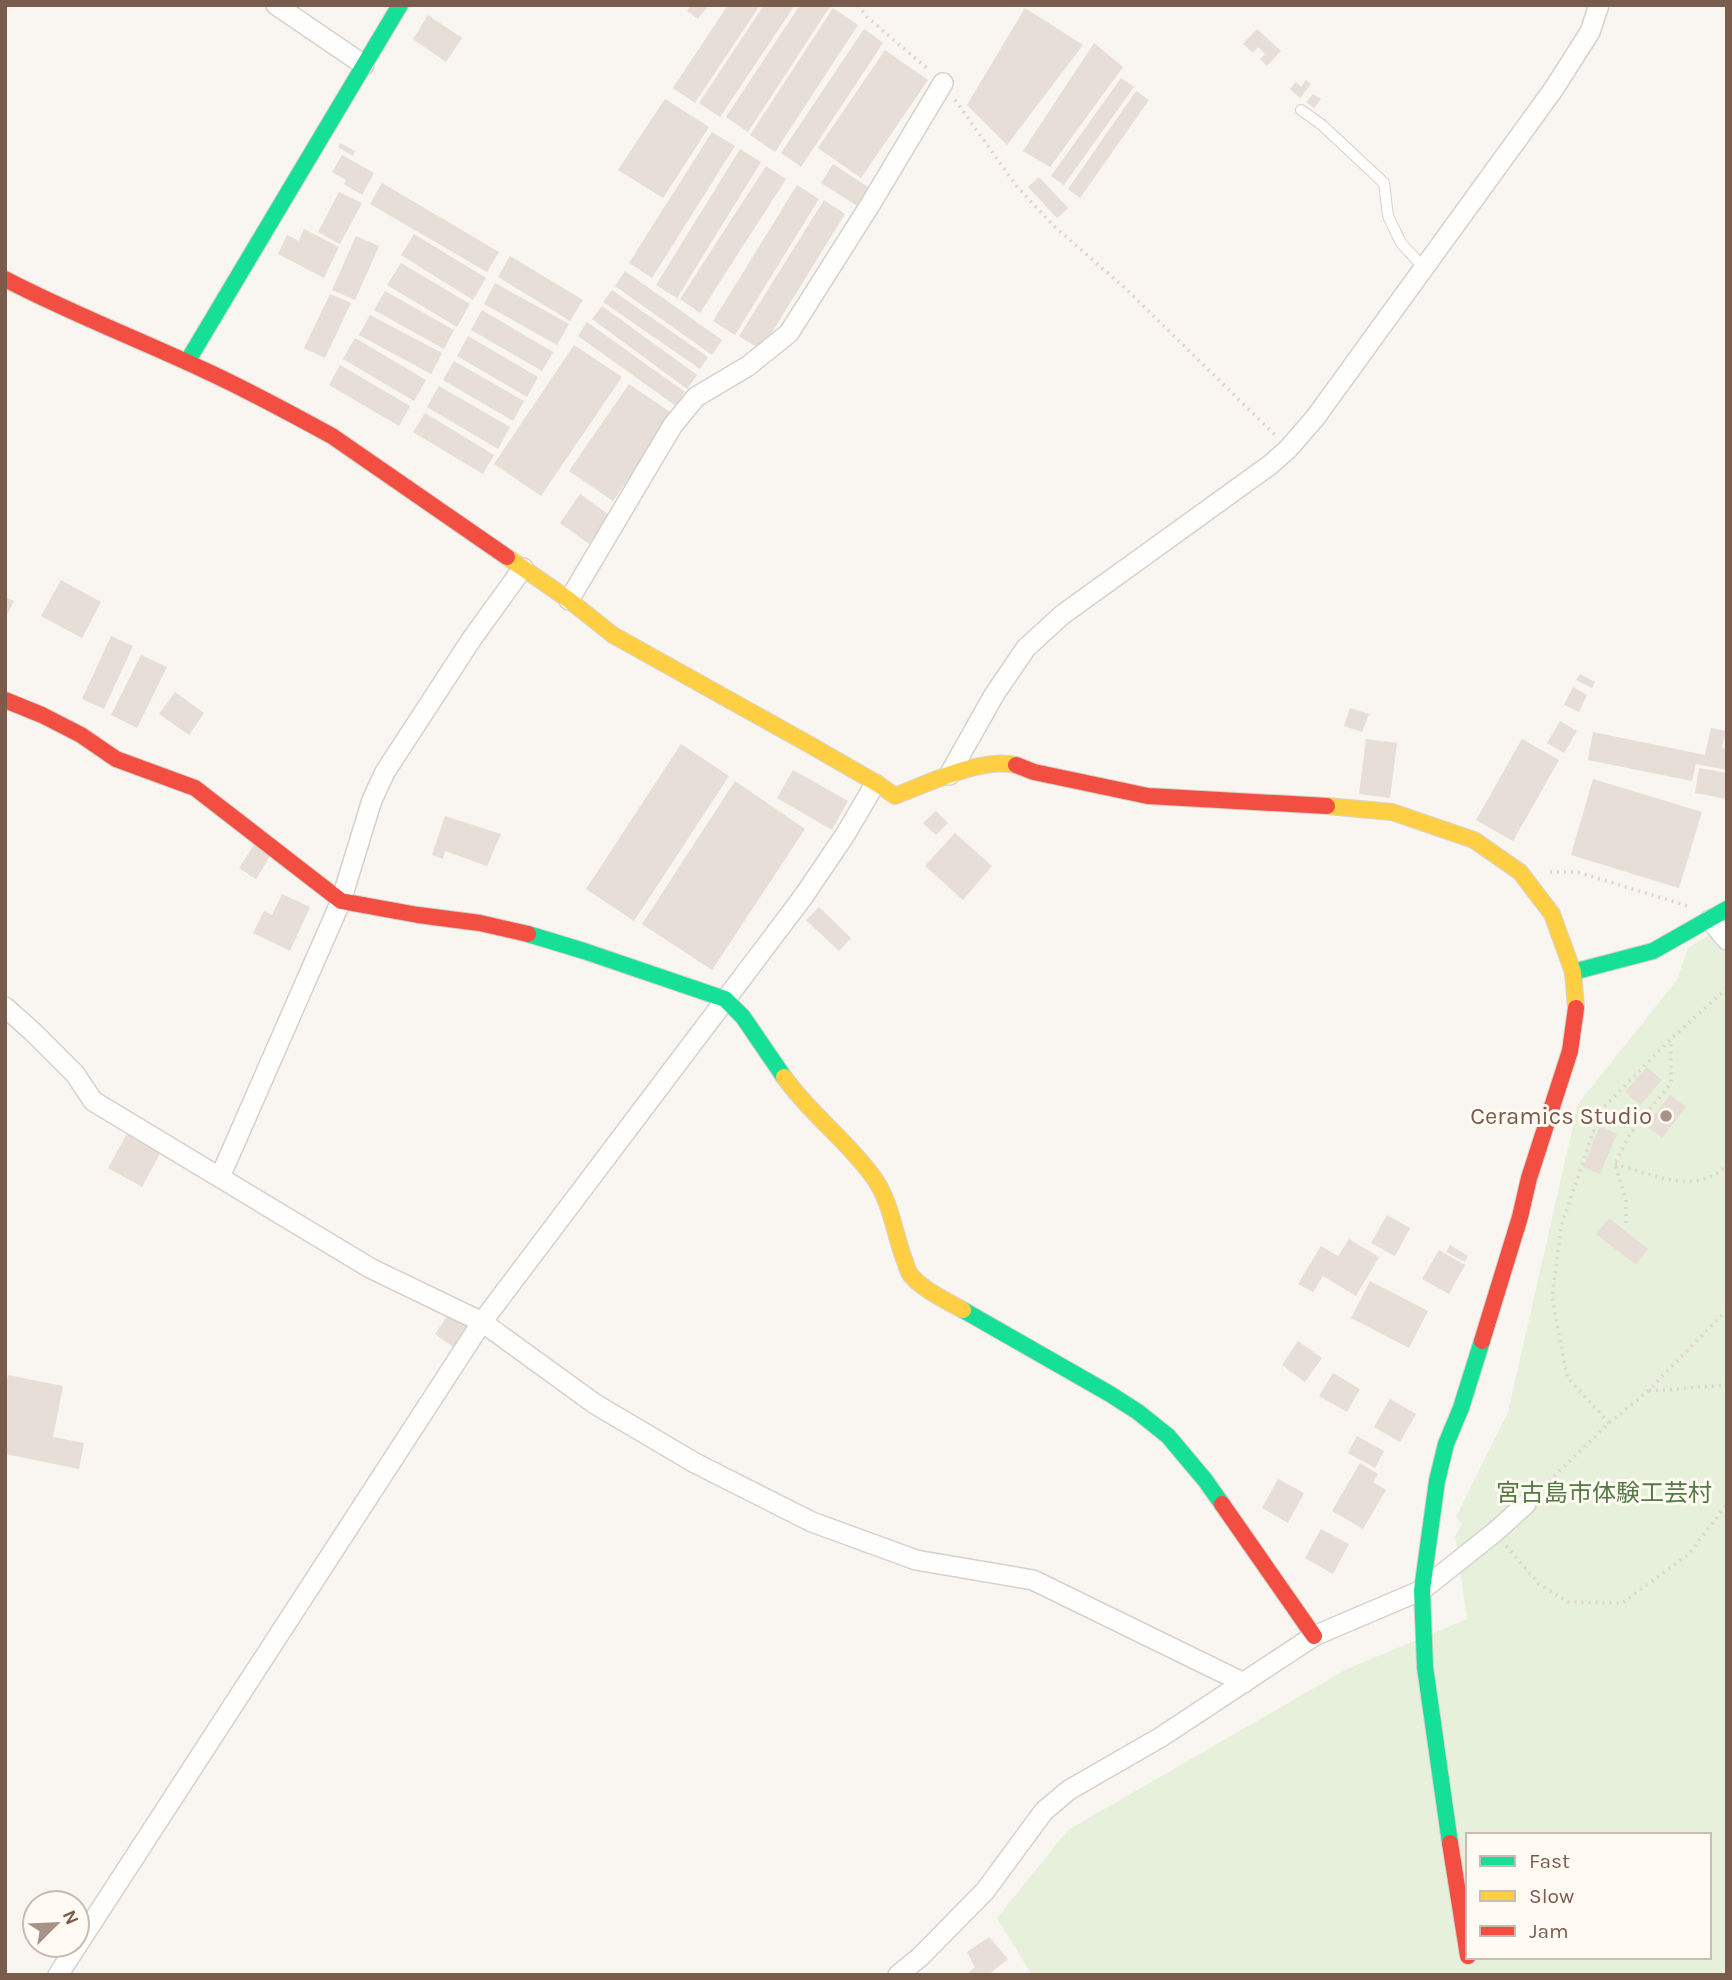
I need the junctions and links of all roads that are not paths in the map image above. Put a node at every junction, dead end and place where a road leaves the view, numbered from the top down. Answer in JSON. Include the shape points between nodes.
{"nodes":[{"id":1,"x":276,"y":5,"type":"edge"},
{"id":2,"x":400,"y":5,"type":"edge"},
{"id":3,"x":1599,"y":5,"type":"edge"},
{"id":4,"x":364,"y":65,"type":"junction"},
{"id":5,"x":943,"y":83,"type":"road end"},
{"id":6,"x":1301,"y":110,"type":"dead end"},
{"id":7,"x":1424,"y":268,"type":"junction"},
{"id":8,"x":5,"y":279,"type":"edge"},
{"id":9,"x":187,"y":362,"type":"junction"},
{"id":10,"x":523,"y":568,"type":"junction"},
{"id":11,"x":569,"y":600,"type":"junction"},
{"id":12,"x":5,"y":700,"type":"edge"},
{"id":13,"x":949,"y":775,"type":"junction"},
{"id":14,"x":875,"y":784,"type":"junction"},
{"id":15,"x":341,"y":901,"type":"junction"},
{"id":16,"x":1727,"y":909,"type":"edge"},
{"id":17,"x":1710,"y":920,"type":"junction"},
{"id":18,"x":1727,"y":940,"type":"edge"},
{"id":19,"x":1573,"y":972,"type":"junction"},
{"id":20,"x":725,"y":999,"type":"junction"},
{"id":21,"x":5,"y":1007,"type":"edge"},
{"id":22,"x":220,"y":1177,"type":"junction"},
{"id":23,"x":482,"y":1322,"type":"junction"},
{"id":24,"x":1526,"y":1504,"type":"road end"},
{"id":25,"x":1422,"y":1590,"type":"junction"},
{"id":26,"x":1314,"y":1636,"type":"junction"},
{"id":27,"x":1244,"y":1683,"type":"junction"},
{"id":28,"x":1466,"y":1944,"type":"edge"},
{"id":29,"x":58,"y":1975,"type":"edge"},
{"id":30,"x":898,"y":1975,"type":"edge"}],
"edges":[{"from":1,"to":4,"type":"street"},
{"from":2,"to":4,"type":"street"},
{"from":3,"to":7,"type":"street","via":[[1590,32],[1553,90]]},
{"from":4,"to":9,"type":"street"},
{"from":5,"to":11,"type":"street","via":[[789,333],[748,366],[696,397],[673,425]]},
{"from":6,"to":7,"type":"lane","via":[[1384,183],[1388,216],[1401,243]]},
{"from":7,"to":13,"type":"street","via":[[1289,449],[1062,615],[1026,648]]},
{"from":8,"to":9,"type":"street"},
{"from":9,"to":10,"type":"street","via":[[332,436]]},
{"from":10,"to":11,"type":"street"},
{"from":10,"to":15,"type":"street","via":[[385,772]]},
{"from":11,"to":14,"type":"street","via":[[614,635]]},
{"from":12,"to":15,"type":"street","via":[[80,735],[116,759],[194,788]]},
{"from":13,"to":14,"type":"street","via":[[895,796]]},
{"from":13,"to":19,"type":"street","via":[[993,763],[1013,764],[1148,796],[1392,812],[1474,840],[1520,872],[1552,914]]},
{"from":14,"to":20,"type":"street","via":[[803,897]]},
{"from":15,"to":20,"type":"street","via":[[535,936]]},
{"from":15,"to":22,"type":"street"},
{"from":16,"to":17,"type":"street"},
{"from":17,"to":18,"type":"street"},
{"from":17,"to":19,"type":"street","via":[[1653,951]]},
{"from":19,"to":25,"type":"street","via":[[1576,1006],[1570,1051],[1446,1444]]},
{"from":20,"to":23,"type":"street"},
{"from":20,"to":26,"type":"street","via":[[743,1017],[793,1090],[876,1180],[910,1274],[929,1291],[1110,1394],[1168,1436],[1205,1480]]},
{"from":21,"to":22,"type":"street","via":[[75,1074],[93,1101]]},
{"from":22,"to":23,"type":"street","via":[[370,1268]]},
{"from":23,"to":27,"type":"street","via":[[595,1404],[695,1463],[812,1522],[916,1560],[1033,1580]]},
{"from":23,"to":29,"type":"street"},
{"from":24,"to":25,"type":"street"},
{"from":25,"to":26,"type":"street"},
{"from":25,"to":28,"type":"street","via":[[1425,1667]]},
{"from":26,"to":27,"type":"street"},
{"from":27,"to":30,"type":"street","via":[[1069,1790],[1044,1811],[985,1891]]}]}
